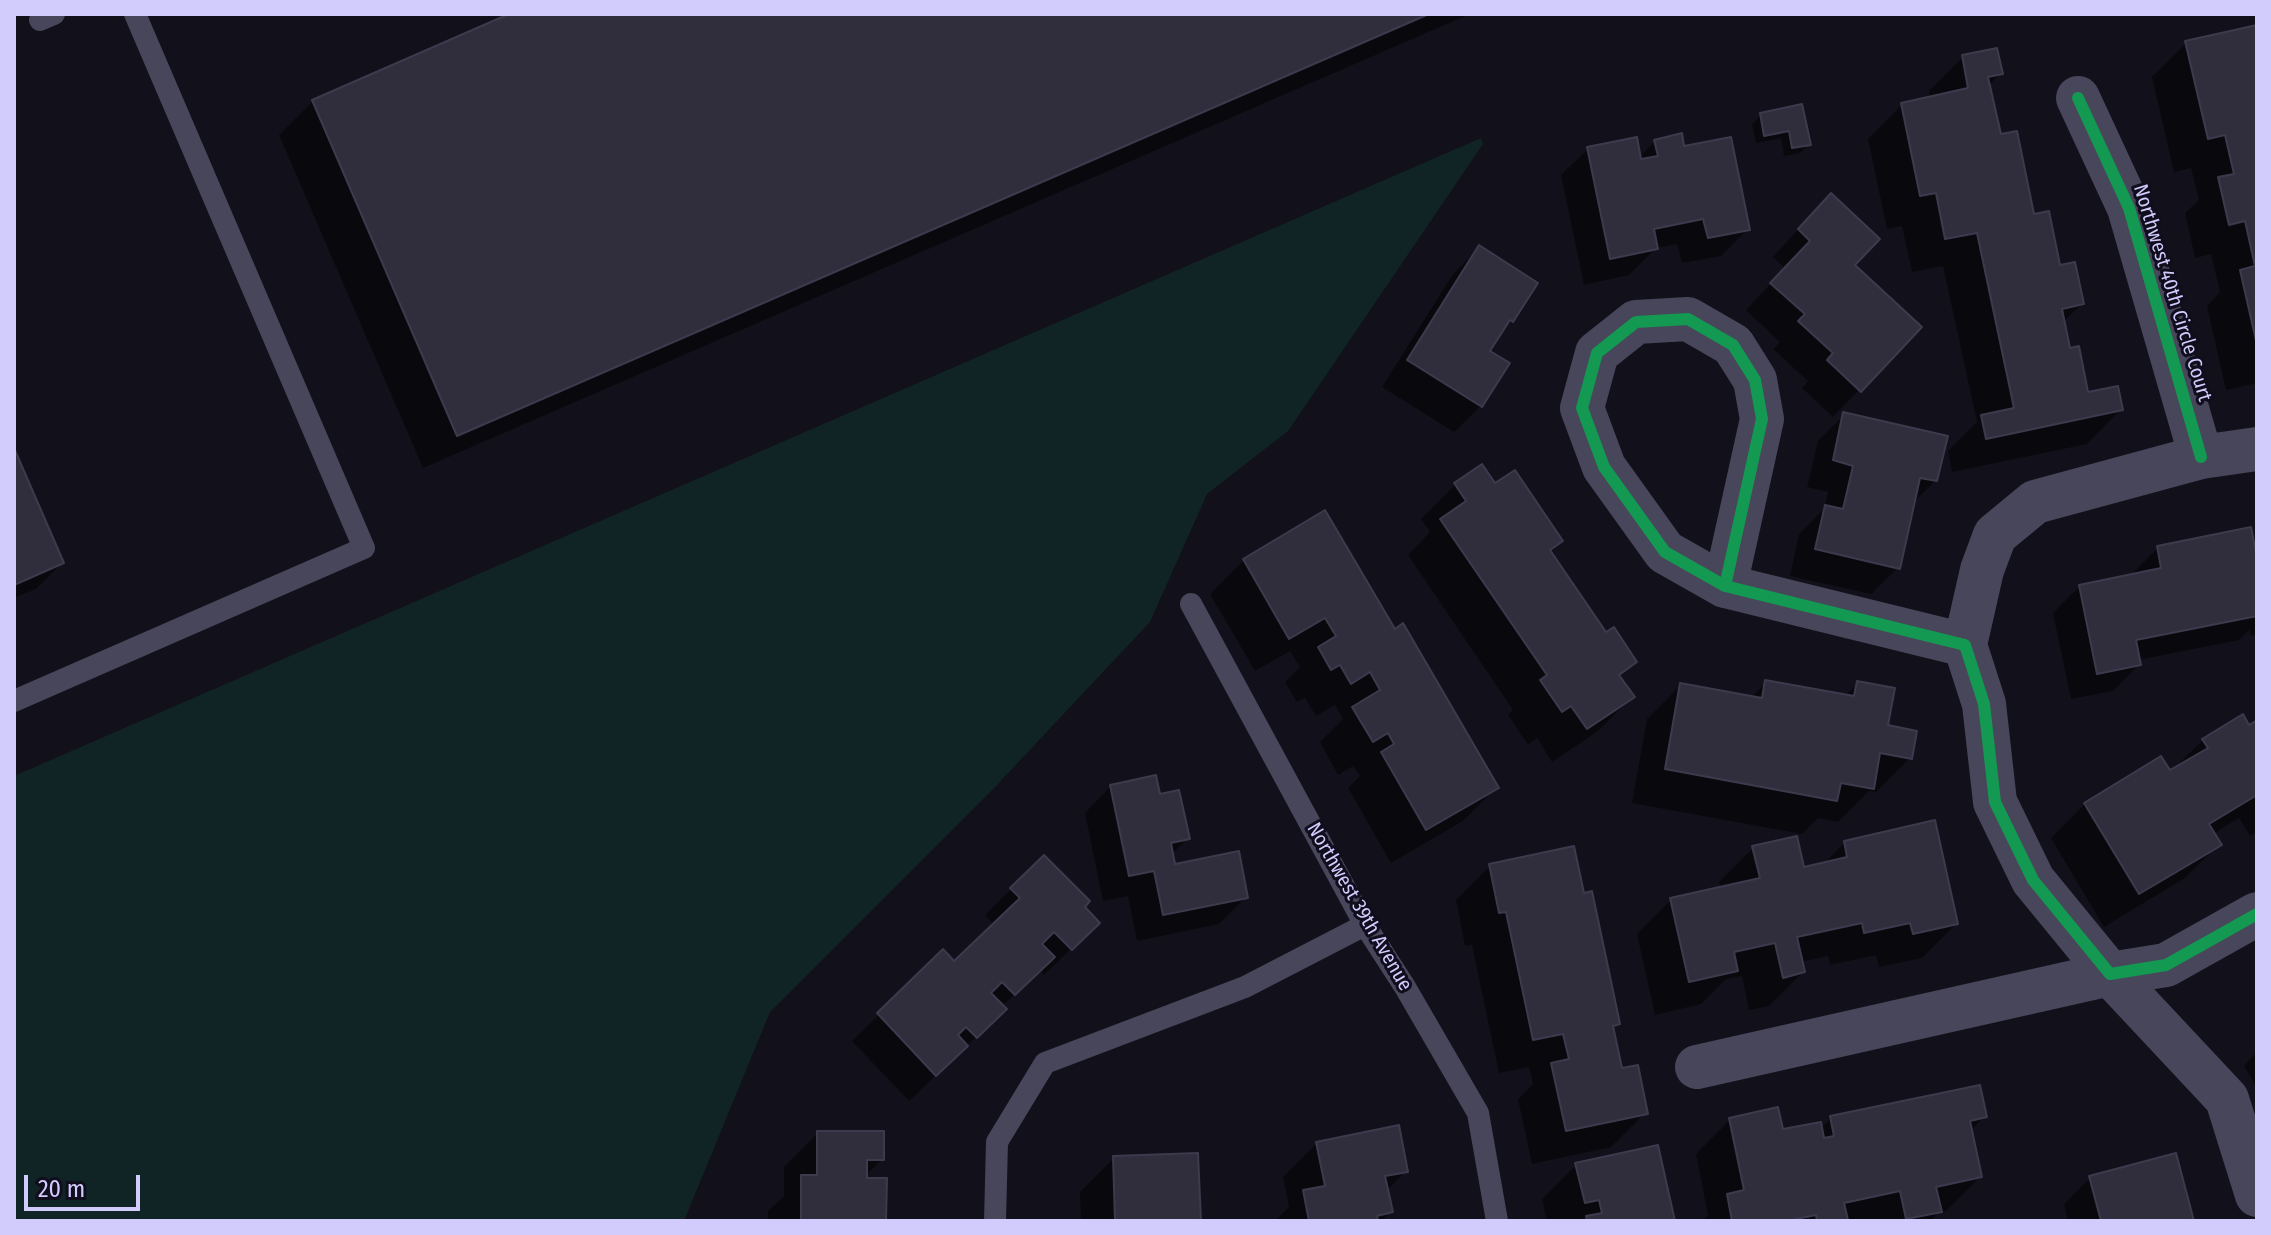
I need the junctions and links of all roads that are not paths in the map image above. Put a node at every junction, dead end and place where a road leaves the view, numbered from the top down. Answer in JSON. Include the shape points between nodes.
{"nodes":[{"id":1,"x":135,"y":14,"type":"edge"},
{"id":2,"x":2078,"y":98,"type":"dead end"},
{"id":3,"x":2257,"y":449,"type":"edge"},
{"id":4,"x":2201,"y":457,"type":"junction"},
{"id":5,"x":1725,"y":586,"type":"junction"},
{"id":6,"x":1191,"y":604,"type":"dead end"},
{"id":7,"x":1965,"y":645,"type":"junction"},
{"id":8,"x":14,"y":701,"type":"edge"},
{"id":9,"x":2257,"y":914,"type":"edge"},
{"id":10,"x":1365,"y":925,"type":"junction"},
{"id":11,"x":2110,"y":974,"type":"junction"},
{"id":12,"x":1697,"y":1067,"type":"dead end"},
{"id":13,"x":2257,"y":1195,"type":"edge"},
{"id":14,"x":995,"y":1221,"type":"edge"},
{"id":15,"x":1497,"y":1221,"type":"edge"}],
"edges":[{"from":1,"to":8,"type":"lane","via":[[364,548]]},
{"from":2,"to":4,"type":"street","name":"Northwest 40th Circle Court","via":[[2129,208]]},
{"from":3,"to":4,"type":"street"},
{"from":4,"to":7,"type":"street","via":[[2035,502],[1995,535]]},
{"from":5,"to":5,"type":"street","via":[[1665,552],[1604,467],[1582,408],[1597,353],[1636,322],[1688,319],[1733,345],[1755,380],[1762,419]]},
{"from":5,"to":7,"type":"street"},
{"from":6,"to":10,"type":"lane","name":"Northwest 39th Avenue"},
{"from":7,"to":11,"type":"street","via":[[1984,704],[1995,802],[2033,880]]},
{"from":9,"to":11,"type":"street","via":[[2166,965]]},
{"from":10,"to":14,"type":"lane","via":[[1245,987],[1045,1063],[997,1142]]},
{"from":10,"to":15,"type":"lane","name":"Northwest 39th Avenue","via":[[1478,1113]]},
{"from":11,"to":12,"type":"street"},
{"from":11,"to":13,"type":"street","via":[[2227,1099]]}]}
